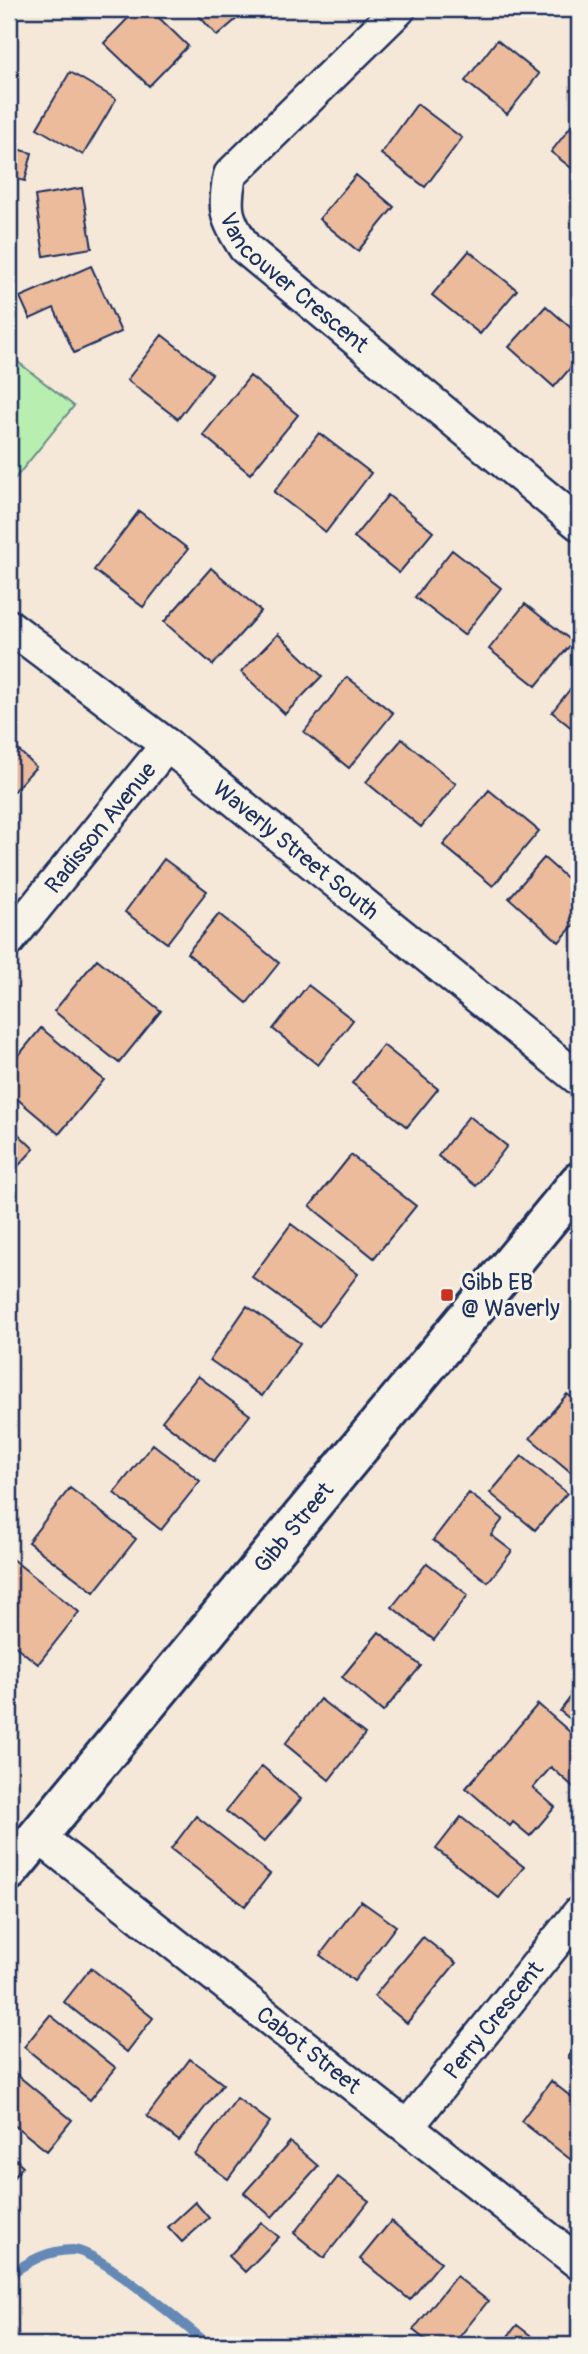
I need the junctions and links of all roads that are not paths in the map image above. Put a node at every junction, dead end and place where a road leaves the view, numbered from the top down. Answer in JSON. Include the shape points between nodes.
{"nodes":[{"id":1,"x":399,"y":9,"type":"edge"},
{"id":2,"x":579,"y":524,"type":"edge"},
{"id":3,"x":9,"y":626,"type":"edge"},
{"id":4,"x":167,"y":745,"type":"junction"},
{"id":5,"x":9,"y":940,"type":"edge"},
{"id":6,"x":579,"y":1079,"type":"edge"},
{"id":7,"x":579,"y":1182,"type":"edge"},
{"id":8,"x":38,"y":1836,"type":"junction"},
{"id":9,"x":9,"y":1871,"type":"edge"},
{"id":10,"x":579,"y":1913,"type":"edge"},
{"id":11,"x":408,"y":2126,"type":"junction"},
{"id":12,"x":579,"y":2263,"type":"edge"}],
"edges":[{"from":1,"to":2,"type":"street","name":"Vancouver Crescent","via":[[230,175],[224,205],[231,227],[245,248]]},
{"from":3,"to":4,"type":"street","name":"Waverly Street South"},
{"from":4,"to":5,"type":"street","name":"Radisson Avenue"},
{"from":4,"to":6,"type":"street","name":"Waverly Street South"},
{"from":7,"to":8,"type":"main road","name":"Gibb Street"},
{"from":8,"to":9,"type":"main road","name":"Gibb Street"},
{"from":8,"to":11,"type":"street","name":"Cabot Street"},
{"from":10,"to":11,"type":"street","name":"Perry Crescent"},
{"from":11,"to":12,"type":"street","name":"Cabot Street"}]}
